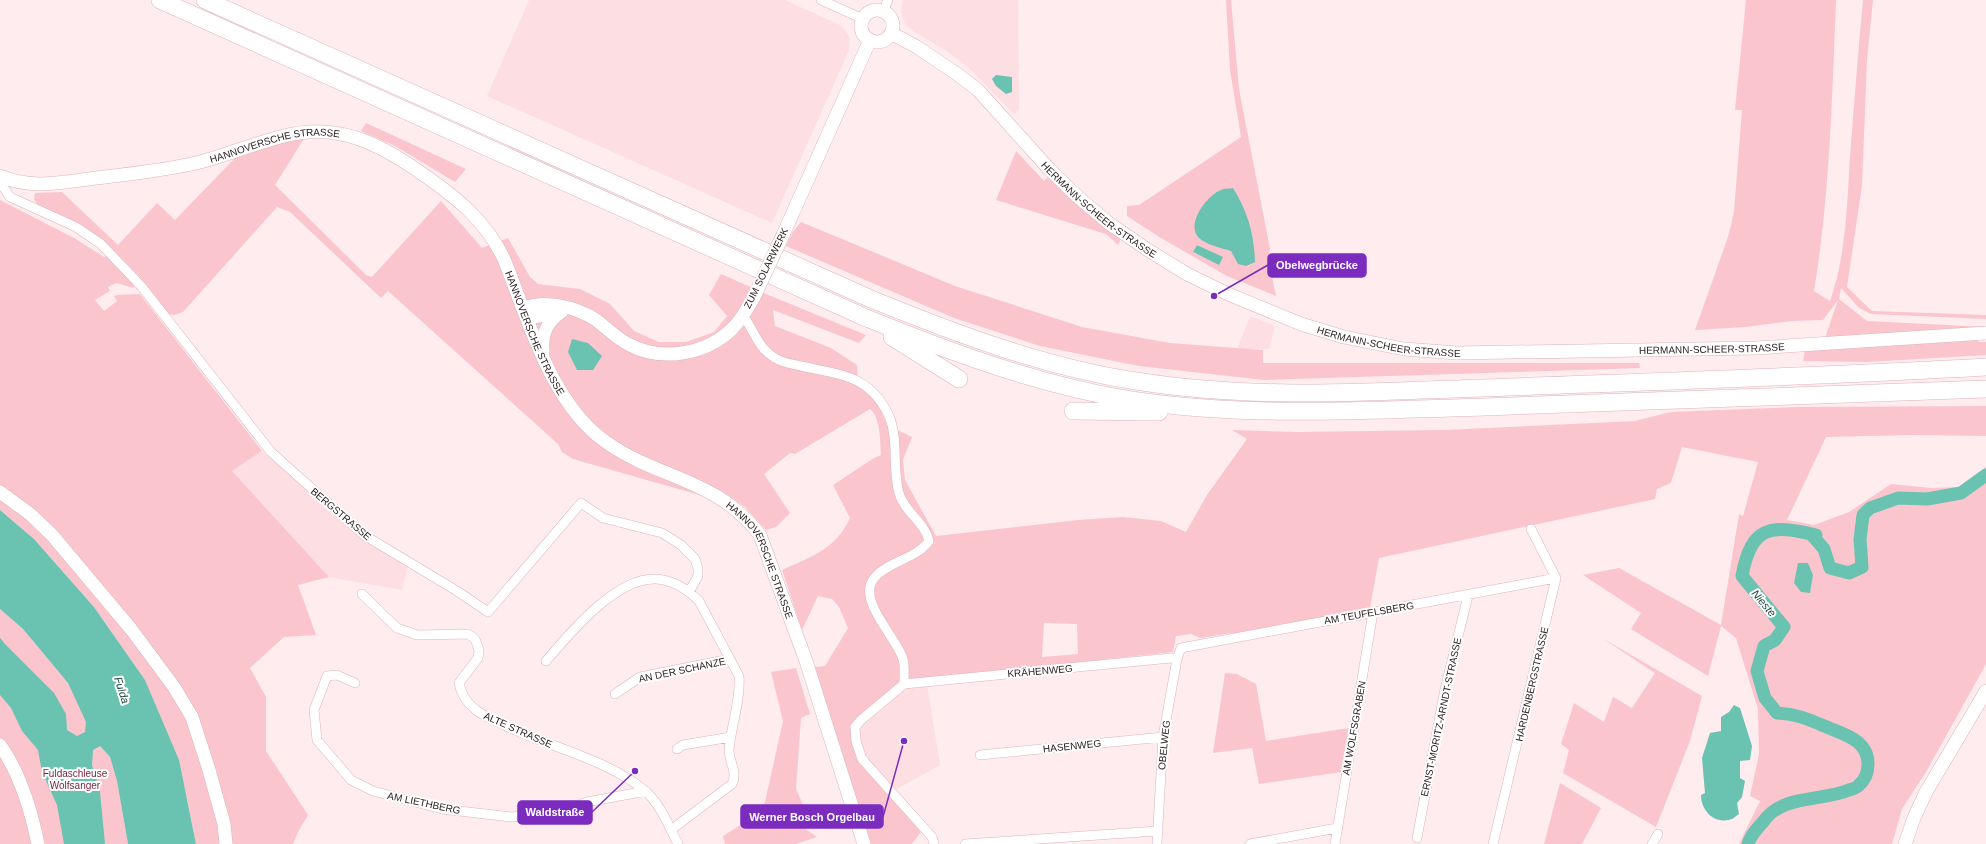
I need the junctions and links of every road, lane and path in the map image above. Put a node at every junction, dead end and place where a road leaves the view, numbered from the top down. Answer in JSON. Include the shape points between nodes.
{"nodes":[{"id":1,"x":160,"y":0,"type":"edge"},
{"id":2,"x":205,"y":0,"type":"edge"},
{"id":3,"x":821,"y":0,"type":"edge"},
{"id":4,"x":886,"y":6,"type":"edge"},
{"id":5,"x":863,"y":19,"type":"junction"},
{"id":6,"x":891,"y":32,"type":"junction"},
{"id":7,"x":870,"y":40,"type":"junction"},
{"id":8,"x":1,"y":177,"type":"edge"},
{"id":9,"x":565,"y":311,"type":"junction"},
{"id":10,"x":526,"y":313,"type":"junction"},
{"id":11,"x":743,"y":315,"type":"junction"},
{"id":12,"x":864,"y":317,"type":"junction"},
{"id":13,"x":1986,"y":333,"type":"edge"},
{"id":14,"x":544,"y":358,"type":"junction"},
{"id":15,"x":1986,"y":367,"type":"edge"},
{"id":16,"x":959,"y":379,"type":"dead end"},
{"id":17,"x":1986,"y":389,"type":"edge"},
{"id":18,"x":1205,"y":409,"type":"junction"},
{"id":19,"x":1073,"y":411,"type":"dead end"},
{"id":20,"x":0,"y":492,"type":"edge"},
{"id":21,"x":1531,"y":529,"type":"dead end"},
{"id":22,"x":1556,"y":578,"type":"junction"},
{"id":23,"x":689,"y":592,"type":"junction"},
{"id":24,"x":362,"y":594,"type":"dead end"},
{"id":25,"x":1468,"y":596,"type":"junction"},
{"id":26,"x":1373,"y":612,"type":"junction"},
{"id":27,"x":1181,"y":648,"type":"joint"},
{"id":28,"x":730,"y":659,"type":"junction"},
{"id":29,"x":1177,"y":659,"type":"junction"},
{"id":30,"x":546,"y":661,"type":"dead end"},
{"id":31,"x":355,"y":683,"type":"dead end"},
{"id":32,"x":904,"y":684,"type":"junction"},
{"id":33,"x":1986,"y":691,"type":"edge"},
{"id":34,"x":615,"y":694,"type":"dead end"},
{"id":35,"x":731,"y":737,"type":"junction"},
{"id":36,"x":1163,"y":737,"type":"junction"},
{"id":37,"x":0,"y":745,"type":"edge"},
{"id":38,"x":677,"y":749,"type":"dead end"},
{"id":39,"x":980,"y":755,"type":"dead end"},
{"id":40,"x":646,"y":791,"type":"junction"},
{"id":41,"x":1336,"y":828,"type":"junction"},
{"id":42,"x":671,"y":830,"type":"junction"},
{"id":43,"x":1158,"y":832,"type":"junction"},
{"id":44,"x":1658,"y":834,"type":"dead end"},
{"id":45,"x":1417,"y":838,"type":"dead end"},
{"id":46,"x":38,"y":844,"type":"edge"},
{"id":47,"x":226,"y":844,"type":"edge"},
{"id":48,"x":678,"y":844,"type":"edge"},
{"id":49,"x":864,"y":844,"type":"edge"},
{"id":50,"x":934,"y":844,"type":"edge"},
{"id":51,"x":965,"y":844,"type":"edge"},
{"id":52,"x":1157,"y":844,"type":"edge"},
{"id":53,"x":1250,"y":844,"type":"edge"},
{"id":54,"x":1335,"y":844,"type":"edge"},
{"id":55,"x":1493,"y":844,"type":"edge"},
{"id":56,"x":1652,"y":844,"type":"edge"},
{"id":57,"x":1905,"y":844,"type":"edge"}],
"edges":[{"from":1,"to":12,"type":"highway"},
{"from":2,"to":15,"type":"highway","via":[[871,299],[975,340],[1066,367],[1134,381],[1207,391],[1313,394]]},
{"from":3,"to":5,"type":"street"},
{"from":4,"to":5,"type":"main road","via":[[867,14]]},
{"from":4,"to":6,"type":"main road","via":[[892,20]]},
{"from":5,"to":7,"type":"main road","via":[[862,32]]},
{"from":6,"to":7,"type":"main road","via":[[882,41]]},
{"from":6,"to":13,"type":"main road","name":"HERMANN-SCHEER-STRASSE","via":[[978,90],[1050,170],[1078,197],[1110,224],[1148,250],[1187,274],[1228,294],[1300,324],[1344,337],[1404,349],[1473,353],[1756,348]]},
{"from":7,"to":11,"type":"main road","name":"ZUM SOLARWERK","bridge":true,"via":[[783,234]]},
{"from":8,"to":10,"type":"main road","name":"HANNOVERSCHE STRASSE","via":[[29,185],[52,184],[186,165],[290,134],[325,132],[349,136],[372,143],[394,154],[446,190],[473,214],[500,250]]},
{"from":8,"to":23,"type":"street","name":"BERGSTRASSE","via":[[10,197],[76,228],[101,244],[118,261],[147,292],[259,439],[311,489],[364,535],[488,612],[581,503],[604,518],[662,533],[681,545],[695,558],[698,568],[698,576]]},
{"from":9,"to":10,"type":"main road","name":"ZUM SOLARWERK","via":[[546,304]]},
{"from":9,"to":11,"type":"main road","name":"ZUM SOLARWERK","via":[[592,318],[636,348],[668,354],[694,351],[711,344],[732,329]]},
{"from":9,"to":14,"type":"main road","via":[[548,324],[542,347]]},
{"from":10,"to":14,"type":"main road","name":"HANNOVERSCHE STRASSE"},
{"from":11,"to":32,"type":"street","via":[[759,344],[776,359],[862,382],[875,393],[889,417],[893,427],[896,481],[901,499],[924,528],[929,541],[918,551],[876,575],[869,590],[872,605],[892,636],[903,660]]},
{"from":12,"to":16,"type":"highway","via":[[892,338]]},
{"from":12,"to":18,"type":"highway","via":[[993,365],[1061,385],[1129,399]]},
{"from":14,"to":49,"type":"main road","name":"HANNOVERSCHE STRASSE","via":[[562,395],[597,436],[617,449],[724,499],[748,520],[760,535],[806,661]]},
{"from":17,"to":18,"type":"highway","via":[[1315,412]]},
{"from":18,"to":19,"type":"highway","via":[[1148,412]]},
{"from":20,"to":47,"type":"main road","via":[[30,514],[52,535],[131,629],[174,687],[194,725],[224,824]]},
{"from":21,"to":22,"type":"street"},
{"from":22,"to":25,"type":"street","name":"AM TEUFELSBERG"},
{"from":22,"to":55,"type":"street","name":"HARDENBERGSTRASSE"},
{"from":23,"to":28,"type":"street","via":[[699,601]]},
{"from":23,"to":30,"type":"street","via":[[656,579],[634,583],[601,603]]},
{"from":24,"to":40,"type":"street","name":"ALTE STRASSE","via":[[397,628],[417,635],[468,634],[475,639],[479,650],[478,658],[459,683],[460,693],[476,710],[526,735],[627,777]]},
{"from":25,"to":26,"type":"street","name":"AM TEUFELSBERG"},
{"from":25,"to":45,"type":"street","name":"ERNST-MORITZ-ARNDT-STRASSE","via":[[1445,689]]},
{"from":26,"to":27,"type":"street","name":"AM TEUFELSBERG"},
{"from":26,"to":41,"type":"street","name":"AM WOLFSGRABEN"},
{"from":27,"to":29,"type":"street","name":"OBELWEG"},
{"from":28,"to":34,"type":"street","name":"AN DER SCHANZE","via":[[640,677]]},
{"from":28,"to":35,"type":"street","via":[[739,676],[740,687]]},
{"from":29,"to":32,"type":"street","name":"KRÄHENWEG"},
{"from":29,"to":36,"type":"street","name":"OBELWEG"},
{"from":31,"to":40,"type":"street","name":"AM LIETHBERG","via":[[338,675],[327,676],[314,710],[317,740],[351,780],[373,791],[442,809],[511,817],[551,814],[587,802]]},
{"from":32,"to":50,"type":"street","via":[[864,716],[855,727],[856,741],[862,759],[932,837]]},
{"from":33,"to":57,"type":"main road","via":[[1926,792]]},
{"from":35,"to":38,"type":"street","via":[[683,745]]},
{"from":35,"to":42,"type":"street","via":[[729,752],[734,778],[732,784]]},
{"from":36,"to":39,"type":"street","name":"HASENWEG"},
{"from":36,"to":43,"type":"street","name":"OBELWEG"},
{"from":37,"to":46,"type":"main road","via":[[28,805]]},
{"from":40,"to":42,"type":"street","name":"ALTE STRASSE","via":[[662,812]]},
{"from":41,"to":53,"type":"street"},
{"from":41,"to":54,"type":"street","name":"AM WOLFSGRABEN"},
{"from":42,"to":48,"type":"street","name":"ALTE STRASSE"},
{"from":43,"to":51,"type":"street"},
{"from":43,"to":52,"type":"street","name":"OBELWEG"},
{"from":44,"to":56,"type":"street"}]}
